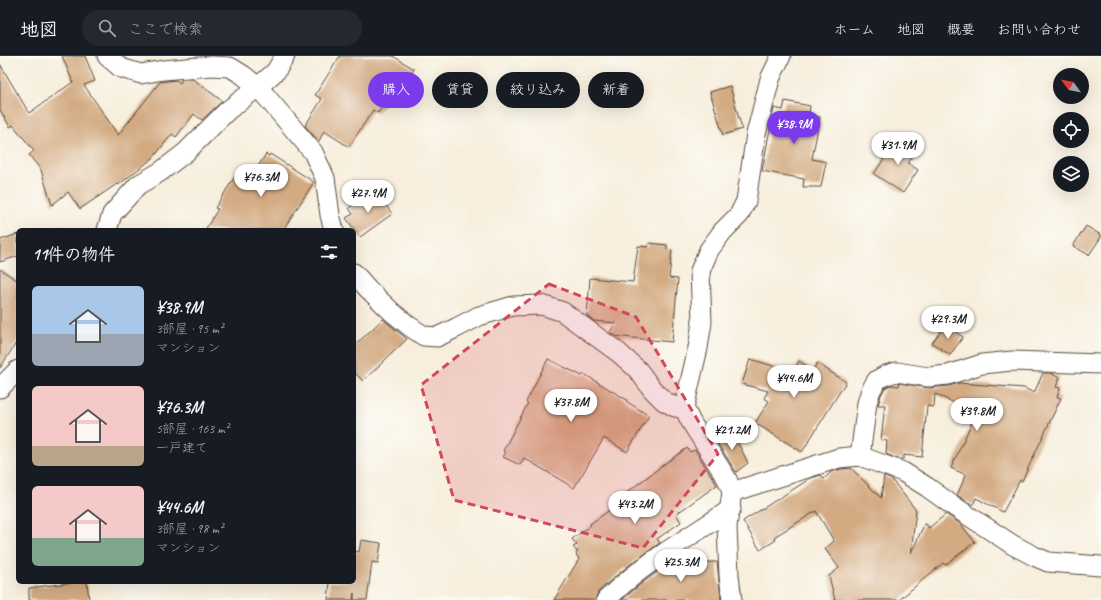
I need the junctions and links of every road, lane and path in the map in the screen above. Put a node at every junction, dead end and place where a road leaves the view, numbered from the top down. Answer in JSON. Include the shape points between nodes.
{"nodes":[{"id":1,"x":108,"y":56,"type":"edge"},
{"id":2,"x":285,"y":56,"type":"edge"},
{"id":3,"x":781,"y":56,"type":"edge"},
{"id":4,"x":258,"y":87,"type":"junction"},
{"id":5,"x":108,"y":228,"type":"edge"},
{"id":6,"x":333,"y":228,"type":"edge"},
{"id":7,"x":356,"y":275,"type":"edge"},
{"id":8,"x":1101,"y":364,"type":"edge"},
{"id":9,"x":16,"y":372,"type":"edge"},
{"id":10,"x":0,"y":388,"type":"edge"},
{"id":11,"x":684,"y":408,"type":"junction"},
{"id":12,"x":860,"y":456,"type":"junction"},
{"id":13,"x":732,"y":501,"type":"junction"},
{"id":14,"x":1101,"y":566,"type":"edge"},
{"id":15,"x":606,"y":600,"type":"edge"},
{"id":16,"x":732,"y":600,"type":"edge"}],
"edges":[{"from":1,"to":4,"type":"street","via":[[121,68],[141,74],[211,66],[230,67]]},
{"from":2,"to":4,"type":"street","via":[[276,71]]},
{"from":3,"to":11,"type":"street","via":[[770,79],[756,134],[746,201],[739,215],[723,230],[709,250],[700,271],[702,322]]},
{"from":4,"to":5,"type":"street","via":[[227,111],[186,152],[138,185],[112,214]]},
{"from":4,"to":6,"type":"street","via":[[313,152],[325,178]]},
{"from":7,"to":11,"type":"street","via":[[392,312],[424,336],[437,337],[479,316],[513,306],[542,305],[563,312],[619,353],[638,370],[664,401],[675,407]]},
{"from":8,"to":12,"type":"street","via":[[1012,361],[982,364],[948,375],[928,377],[897,372],[886,375],[877,380],[871,390]]},
{"from":9,"to":10,"type":"street"},
{"from":11,"to":13,"type":"street","via":[[728,479]]},
{"from":12,"to":13,"type":"street","via":[[839,458]]},
{"from":12,"to":14,"type":"street","via":[[903,472],[1013,545],[1034,556],[1048,562]]},
{"from":13,"to":15,"type":"street"},
{"from":13,"to":16,"type":"street","via":[[727,526]]}]}
